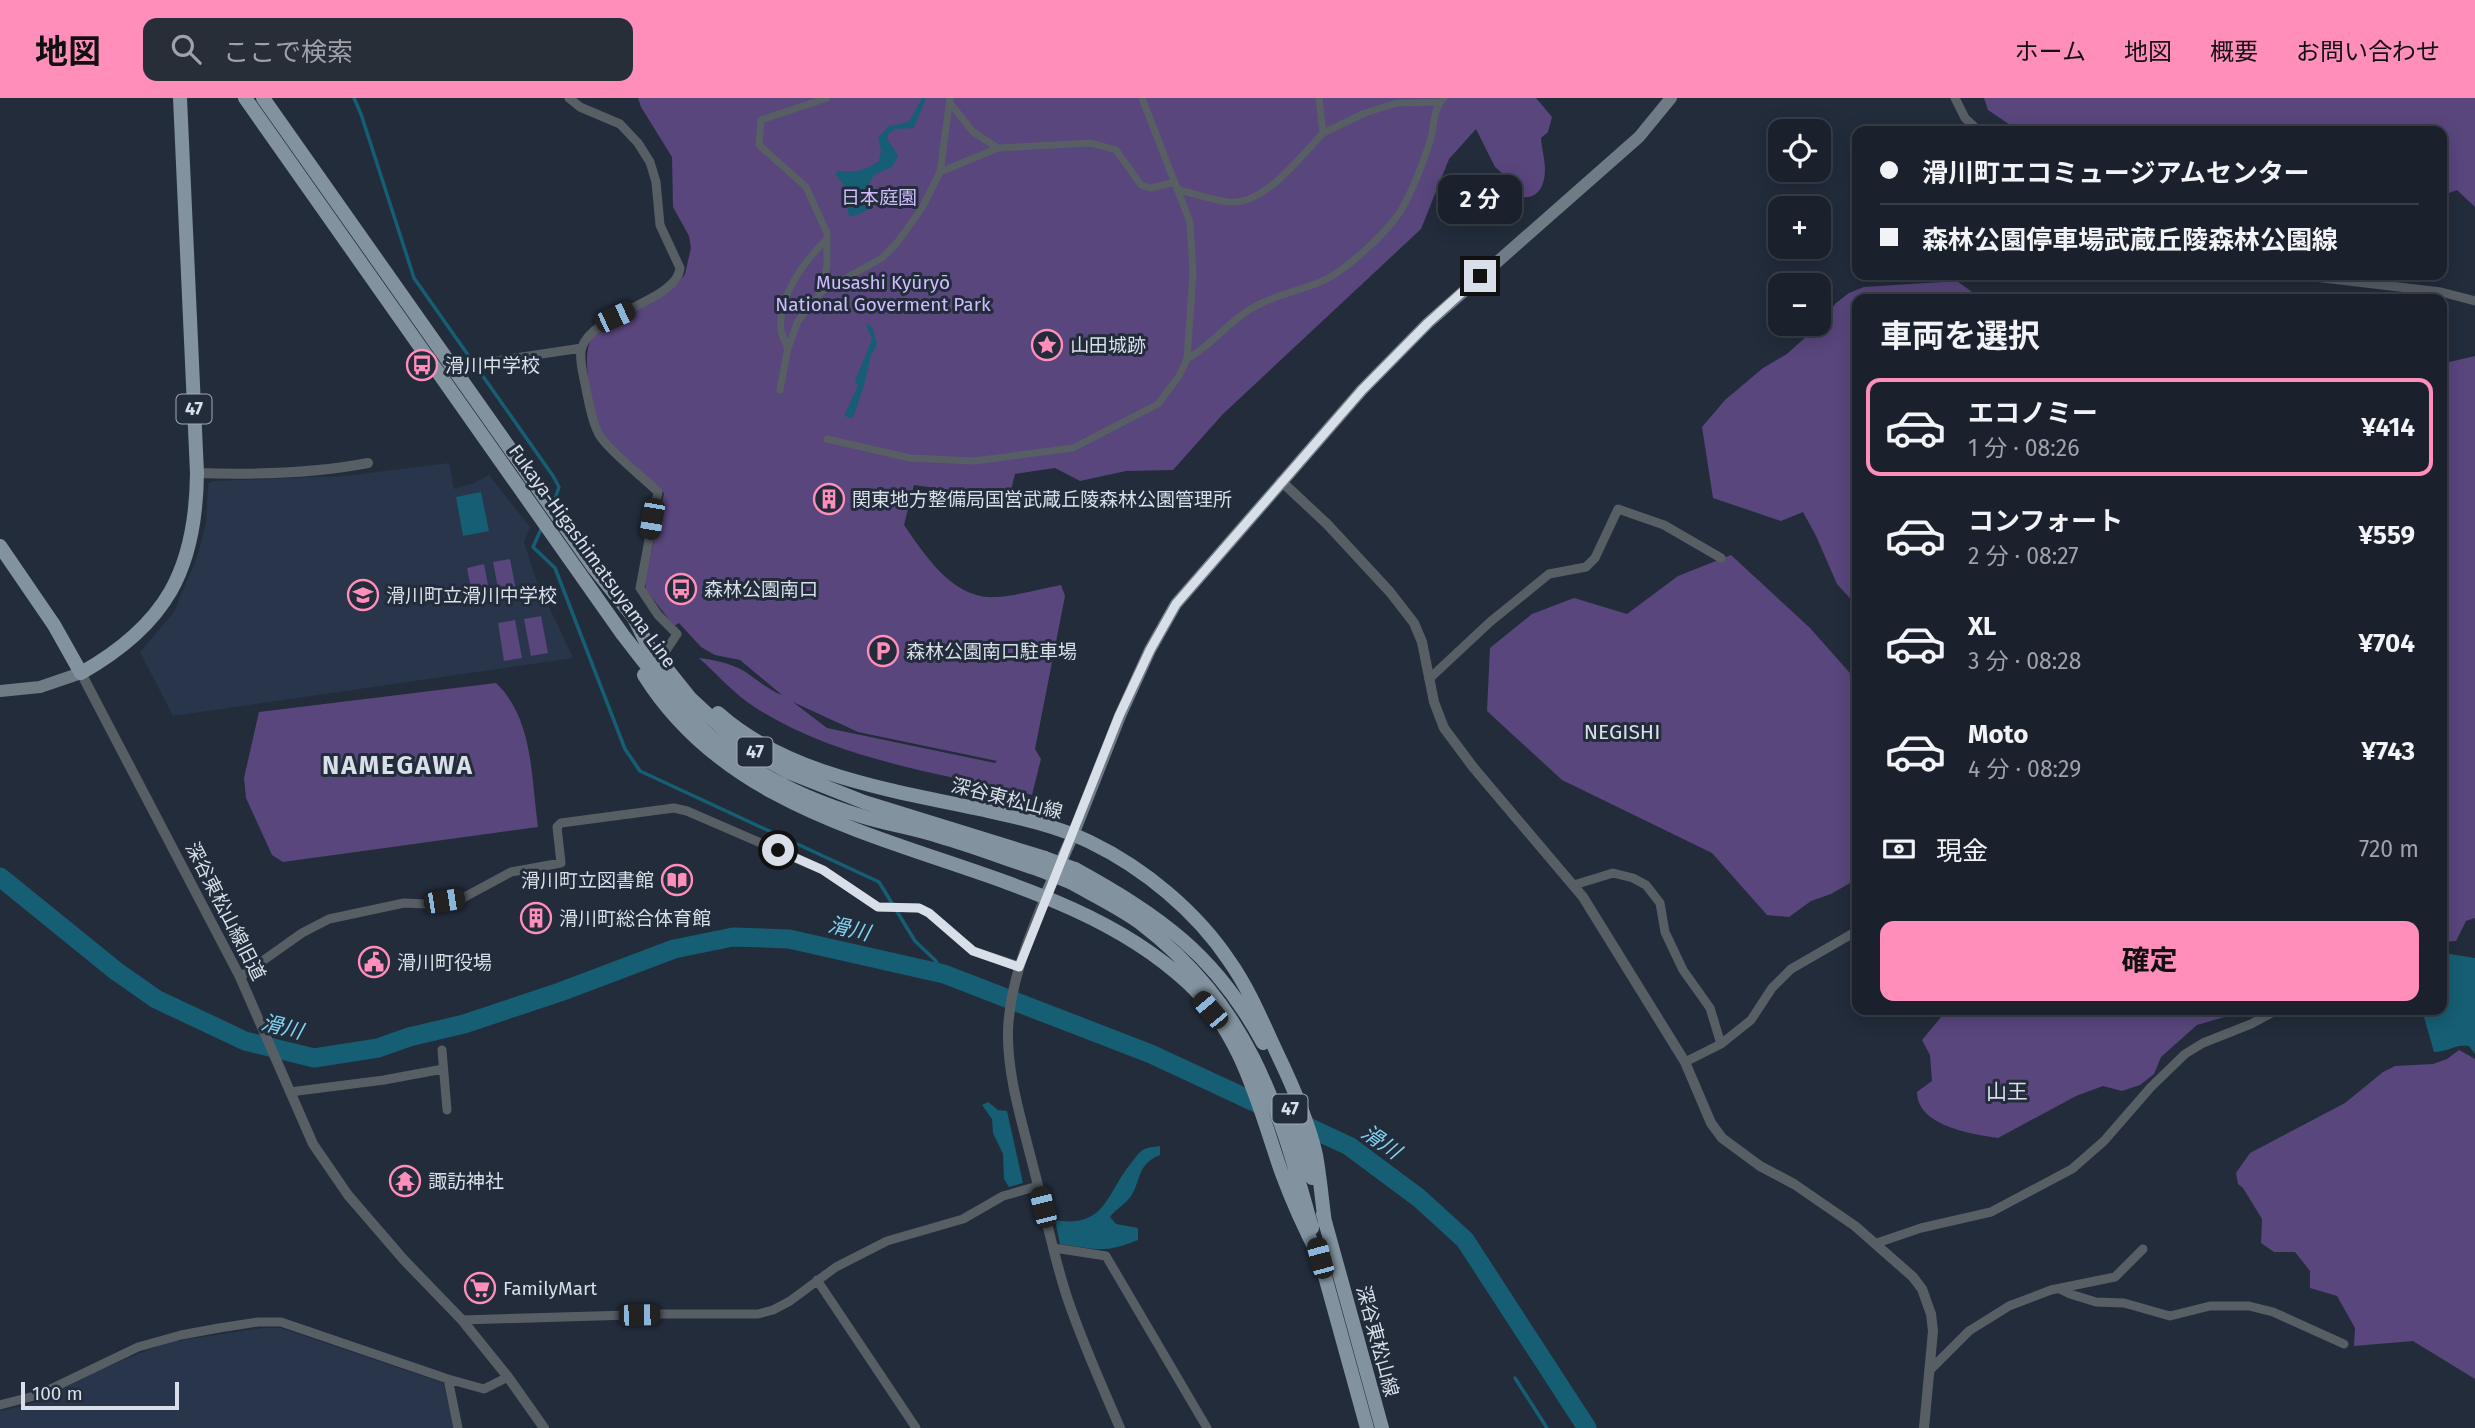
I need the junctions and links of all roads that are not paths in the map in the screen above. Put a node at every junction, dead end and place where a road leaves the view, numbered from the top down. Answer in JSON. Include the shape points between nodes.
{"nodes":[{"id":1,"x":180,"y":98,"type":"edge"},
{"id":2,"x":245,"y":98,"type":"edge"},
{"id":3,"x":263,"y":98,"type":"edge"},
{"id":4,"x":569,"y":98,"type":"edge"},
{"id":5,"x":827,"y":98,"type":"edge"},
{"id":6,"x":1142,"y":98,"type":"edge"},
{"id":7,"x":1320,"y":98,"type":"edge"},
{"id":8,"x":1671,"y":98,"type":"edge"},
{"id":9,"x":1955,"y":98,"type":"edge"},
{"id":10,"x":950,"y":100,"type":"edge"},
{"id":11,"x":1441,"y":100,"type":"edge"},
{"id":12,"x":1974,"y":126,"type":"edge"},
{"id":13,"x":1324,"y":134,"type":"junction"},
{"id":14,"x":998,"y":148,"type":"junction"},
{"id":15,"x":940,"y":172,"type":"junction"},
{"id":16,"x":1175,"y":182,"type":"junction"},
{"id":17,"x":1179,"y":190,"type":"junction"},
{"id":18,"x":827,"y":239,"type":"junction"},
{"id":19,"x":2340,"y":280,"type":"edge"},
{"id":20,"x":821,"y":292,"type":"junction"},
{"id":21,"x":2475,"y":301,"type":"edge"},
{"id":22,"x":582,"y":348,"type":"junction"},
{"id":23,"x":788,"y":348,"type":"junction"},
{"id":24,"x":1187,"y":359,"type":"junction"},
{"id":25,"x":453,"y":367,"type":"junction"},
{"id":26,"x":438,"y":370,"type":"junction"},
{"id":27,"x":780,"y":390,"type":"dead end"},
{"id":28,"x":827,"y":439,"type":"dead end"},
{"id":29,"x":368,"y":463,"type":"dead end"},
{"id":30,"x":197,"y":472,"type":"junction"},
{"id":31,"x":1282,"y":481,"type":"junction"},
{"id":32,"x":0,"y":545,"type":"edge"},
{"id":33,"x":1721,"y":558,"type":"dead end"},
{"id":34,"x":634,"y":618,"type":"junction"},
{"id":35,"x":623,"y":635,"type":"junction"},
{"id":36,"x":663,"y":655,"type":"junction"},
{"id":37,"x":80,"y":673,"type":"junction"},
{"id":38,"x":1429,"y":679,"type":"junction"},
{"id":39,"x":0,"y":691,"type":"edge"},
{"id":40,"x":1073,"y":835,"type":"junction"},
{"id":41,"x":1043,"y":864,"type":"junction"},
{"id":42,"x":1072,"y":875,"type":"junction"},
{"id":43,"x":1574,"y":885,"type":"junction"},
{"id":44,"x":1045,"y":897,"type":"junction"},
{"id":45,"x":1852,"y":934,"type":"edge"},
{"id":46,"x":1019,"y":967,"type":"junction"},
{"id":47,"x":240,"y":977,"type":"junction"},
{"id":48,"x":2268,"y":1015,"type":"edge"},
{"id":49,"x":1721,"y":1044,"type":"junction"},
{"id":50,"x":442,"y":1050,"type":"dead end"},
{"id":51,"x":1685,"y":1062,"type":"junction"},
{"id":52,"x":443,"y":1069,"type":"junction"},
{"id":53,"x":290,"y":1092,"type":"junction"},
{"id":54,"x":447,"y":1110,"type":"dead end"},
{"id":55,"x":1038,"y":1186,"type":"junction"},
{"id":56,"x":1325,"y":1223,"type":"junction"},
{"id":57,"x":1877,"y":1243,"type":"junction"},
{"id":58,"x":1054,"y":1248,"type":"junction"},
{"id":59,"x":2143,"y":1249,"type":"dead end"},
{"id":60,"x":1320,"y":1258,"type":"junction"},
{"id":61,"x":817,"y":1280,"type":"junction"},
{"id":62,"x":2060,"y":1289,"type":"junction"},
{"id":63,"x":462,"y":1320,"type":"junction"},
{"id":64,"x":2344,"y":1344,"type":"dead end"},
{"id":65,"x":1929,"y":1371,"type":"junction"},
{"id":66,"x":508,"y":1377,"type":"junction"},
{"id":67,"x":448,"y":1379,"type":"junction"},
{"id":68,"x":0,"y":1405,"type":"edge"},
{"id":69,"x":458,"y":1428,"type":"edge"},
{"id":70,"x":544,"y":1428,"type":"edge"},
{"id":71,"x":916,"y":1428,"type":"edge"},
{"id":72,"x":1120,"y":1428,"type":"edge"},
{"id":73,"x":1207,"y":1428,"type":"edge"},
{"id":74,"x":1367,"y":1428,"type":"edge"},
{"id":75,"x":1382,"y":1428,"type":"edge"},
{"id":76,"x":1924,"y":1428,"type":"edge"}],
"edges":[{"from":1,"to":30,"type":"main road","number":"47"},
{"from":2,"to":26,"type":"main road","name":"Fukaya-Higashimatsuyama Line","number":"47"},
{"from":3,"to":25,"type":"main road","name":"Fukaya-Higashimatsuyama Line","number":"47"},
{"from":4,"to":22,"type":"street","via":[[620,124],[650,162],[660,225],[680,268],[674,282],[615,317],[590,335]]},
{"from":5,"to":18,"type":"street","via":[[761,120],[758,145],[806,187]]},
{"from":6,"to":16,"type":"street"},
{"from":7,"to":13,"type":"street"},
{"from":8,"to":31,"type":"main road","via":[[1639,137],[1428,323]]},
{"from":9,"to":12,"type":"street"},
{"from":10,"to":14,"type":"street","via":[[973,132]]},
{"from":10,"to":15,"type":"street"},
{"from":11,"to":13,"type":"street","via":[[1397,103]]},
{"from":11,"to":24,"type":"street","via":[[1414,186],[1399,213],[1375,240],[1323,281],[1247,311]]},
{"from":13,"to":17,"type":"street","via":[[1272,185],[1247,202]]},
{"from":14,"to":15,"type":"street"},
{"from":14,"to":16,"type":"street","via":[[1091,143],[1116,150],[1141,185],[1151,188]]},
{"from":15,"to":20,"type":"street","via":[[896,244],[882,258]]},
{"from":16,"to":17,"type":"street"},
{"from":17,"to":24,"type":"street","via":[[1191,222]]},
{"from":18,"to":20,"type":"street"},
{"from":18,"to":23,"type":"street","via":[[811,254],[784,305],[781,331]]},
{"from":19,"to":21,"type":"street","via":[[2441,292]]},
{"from":20,"to":23,"type":"street","via":[[798,321]]},
{"from":22,"to":25,"type":"street"},
{"from":22,"to":36,"type":"street","via":[[587,398],[601,437],[658,492],[640,588],[677,634]]},
{"from":23,"to":27,"type":"street"},
{"from":24,"to":28,"type":"street","via":[[1158,404],[1073,448],[938,461]]},
{"from":25,"to":26,"type":"street"},
{"from":25,"to":34,"type":"main road","name":"Fukaya-Higashimatsuyama Line","number":"47"},
{"from":26,"to":35,"type":"main road","name":"Fukaya-Higashimatsuyama Line","number":"47"},
{"from":29,"to":30,"type":"street","via":[[314,472]]},
{"from":30,"to":37,"type":"main road","number":"47","via":[[190,548],[171,590],[143,628]]},
{"from":31,"to":38,"type":"street","via":[[1404,609],[1422,642]]},
{"from":31,"to":40,"type":"main road","via":[[1176,604],[1119,716]]},
{"from":32,"to":37,"type":"main road"},
{"from":33,"to":38,"type":"street","via":[[1664,525],[1618,509],[1595,558],[1586,567],[1549,574]]},
{"from":34,"to":36,"type":"main road","name":"深谷東松山線","number":"47"},
{"from":34,"to":41,"type":"main road","name":"Fukaya-Higashimatsuyama Line","number":"47","via":[[647,645],[691,699],[733,738],[770,762],[864,802]]},
{"from":35,"to":41,"type":"main road","name":"Fukaya-Higashimatsuyama Line","number":"47","via":[[699,726],[763,774],[860,816]]},
{"from":35,"to":44,"type":"main road","name":"深谷東松山線","number":"47","via":[[655,692],[674,715],[748,777],[825,818]]},
{"from":36,"to":40,"type":"main road","name":"深谷東松山線","number":"47","via":[[723,718],[790,759],[831,774]]},
{"from":37,"to":39,"type":"main road","via":[[40,687]]},
{"from":37,"to":47,"type":"street","name":"深谷東松山線旧道"},
{"from":38,"to":43,"type":"street","via":[[1444,728],[1458,748]]},
{"from":40,"to":44,"type":"main road"},
{"from":40,"to":56,"type":"main road","name":"深谷東松山線","number":"47","via":[[1112,854],[1166,892],[1230,961],[1287,1075],[1315,1153]]},
{"from":41,"to":42,"type":"main road","name":"深谷東松山線","number":"47","bridge":true},
{"from":42,"to":56,"type":"main road","name":"深谷東松山線","number":"47","via":[[1129,899],[1166,924],[1222,980],[1271,1058]]},
{"from":42,"to":60,"type":"main road","name":"深谷東松山線","number":"47","via":[[1171,948],[1199,976],[1249,1045],[1289,1151]]},
{"from":43,"to":49,"type":"street","via":[[1613,873],[1646,885],[1660,904],[1665,932],[1684,970],[1710,1008]]},
{"from":43,"to":51,"type":"street"},
{"from":44,"to":46,"type":"street"},
{"from":44,"to":60,"type":"main road","name":"深谷東松山線","number":"47","via":[[1159,959],[1190,985],[1233,1041],[1255,1089],[1300,1220]]},
{"from":45,"to":49,"type":"street","via":[[1791,969],[1751,1020]]},
{"from":46,"to":47,"type":"street","via":[[973,951],[919,908],[878,907],[823,870],[674,808],[561,822],[557,827],[561,863],[511,872],[461,899],[404,903],[329,919]]},
{"from":46,"to":55,"type":"street","via":[[1008,1028],[1018,1110]]},
{"from":47,"to":53,"type":"street","name":"深谷東松山線旧道"},
{"from":48,"to":57,"type":"street","via":[[2185,1054],[2072,1169],[1991,1212]]},
{"from":49,"to":51,"type":"street"},
{"from":50,"to":52,"type":"street"},
{"from":51,"to":57,"type":"street","via":[[1722,1138]]},
{"from":52,"to":53,"type":"street"},
{"from":52,"to":54,"type":"street"},
{"from":53,"to":63,"type":"street","name":"深谷東松山線旧道","via":[[313,1144],[348,1195]]},
{"from":55,"to":58,"type":"street"},
{"from":55,"to":61,"type":"street","via":[[1003,1196],[962,1219],[887,1241]]},
{"from":56,"to":75,"type":"main road","name":"深谷東松山線","number":"47"},
{"from":57,"to":65,"type":"street","via":[[1913,1277],[1927,1300],[1933,1331]]},
{"from":58,"to":72,"type":"street","via":[[1084,1345]]},
{"from":58,"to":73,"type":"street","via":[[1106,1256]]},
{"from":59,"to":62,"type":"street","via":[[2115,1277]]},
{"from":60,"to":74,"type":"main road","name":"深谷東松山線","number":"47"},
{"from":61,"to":63,"type":"street","via":[[790,1301],[758,1314]]},
{"from":61,"to":71,"type":"street"},
{"from":62,"to":64,"type":"street","via":[[2096,1302],[2123,1303],[2170,1316],[2210,1306],[2249,1306]]},
{"from":62,"to":65,"type":"street","via":[[2009,1306],[1969,1331]]},
{"from":63,"to":66,"type":"street","name":"深谷東松山線旧道"},
{"from":65,"to":76,"type":"street"},
{"from":66,"to":67,"type":"street","via":[[484,1389]]},
{"from":66,"to":70,"type":"street","name":"深谷東松山線旧道"},
{"from":67,"to":68,"type":"street","via":[[281,1322],[258,1322],[138,1347],[38,1395]]},
{"from":67,"to":69,"type":"street"}]}
